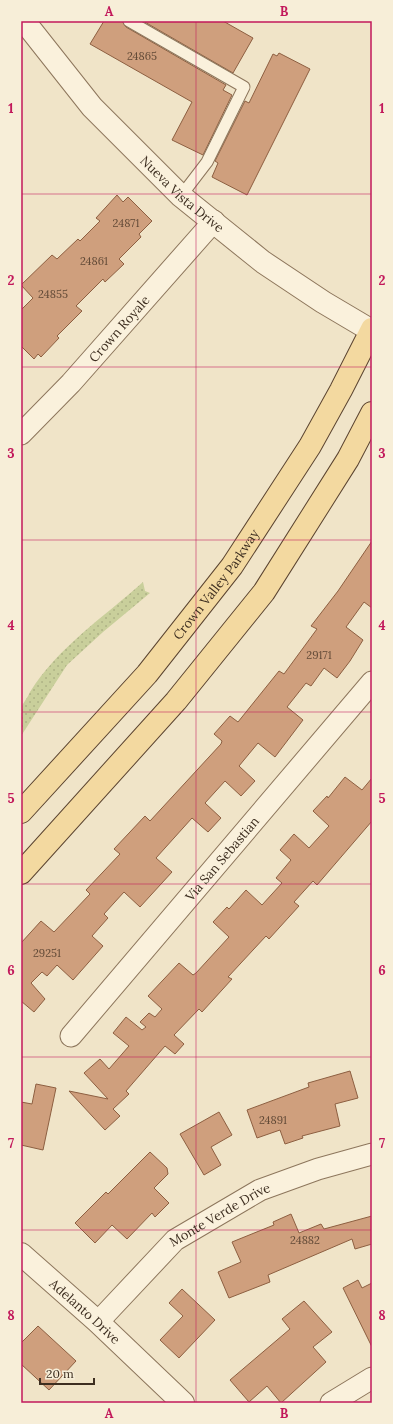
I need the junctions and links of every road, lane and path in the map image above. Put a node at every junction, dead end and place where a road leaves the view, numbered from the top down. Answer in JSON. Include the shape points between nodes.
{"nodes":[{"id":1,"x":24,"y":21,"type":"edge"},
{"id":2,"x":129,"y":21,"type":"edge"},
{"id":3,"x":181,"y":196,"type":"junction"},
{"id":4,"x":214,"y":221,"type":"junction"},
{"id":5,"x":372,"y":330,"type":"edge"},
{"id":6,"x":372,"y":413,"type":"edge"},
{"id":7,"x":21,"y":434,"type":"edge"},
{"id":8,"x":372,"y":682,"type":"edge"},
{"id":9,"x":21,"y":812,"type":"edge"},
{"id":10,"x":21,"y":873,"type":"edge"},
{"id":11,"x":71,"y":1036,"type":"dead end"},
{"id":12,"x":372,"y":1154,"type":"edge"},
{"id":13,"x":21,"y":1254,"type":"edge"},
{"id":14,"x":98,"y":1322,"type":"junction"},
{"id":15,"x":372,"y":1378,"type":"edge"},
{"id":16,"x":183,"y":1403,"type":"edge"},
{"id":17,"x":331,"y":1403,"type":"edge"}],
"edges":[{"from":1,"to":3,"type":"street","name":"Nueva Vista Drive","via":[[92,107]]},
{"from":2,"to":3,"type":"lane","via":[[244,87],[207,162]]},
{"from":3,"to":4,"type":"street","name":"Nueva Vista Drive"},
{"from":4,"to":5,"type":"street","name":"Nueva Vista Drive","via":[[263,262],[323,302]]},
{"from":4,"to":7,"type":"street","name":"Crown Royale","via":[[70,383]]},
{"from":5,"to":9,"type":"main road","name":"Crown Valley Parkway","via":[[310,446],[232,566],[146,674]]},
{"from":6,"to":10,"type":"main road","via":[[348,459],[264,592],[176,701]]},
{"from":8,"to":11,"type":"street","name":"Via San Sebastian"},
{"from":12,"to":14,"type":"street","name":"Monte Verde Drive","via":[[318,1169],[260,1190],[175,1240]]},
{"from":13,"to":14,"type":"street","name":"Adelanto Drive"},
{"from":14,"to":16,"type":"street","name":"Adelanto Drive"},
{"from":15,"to":17,"type":"street"}]}
